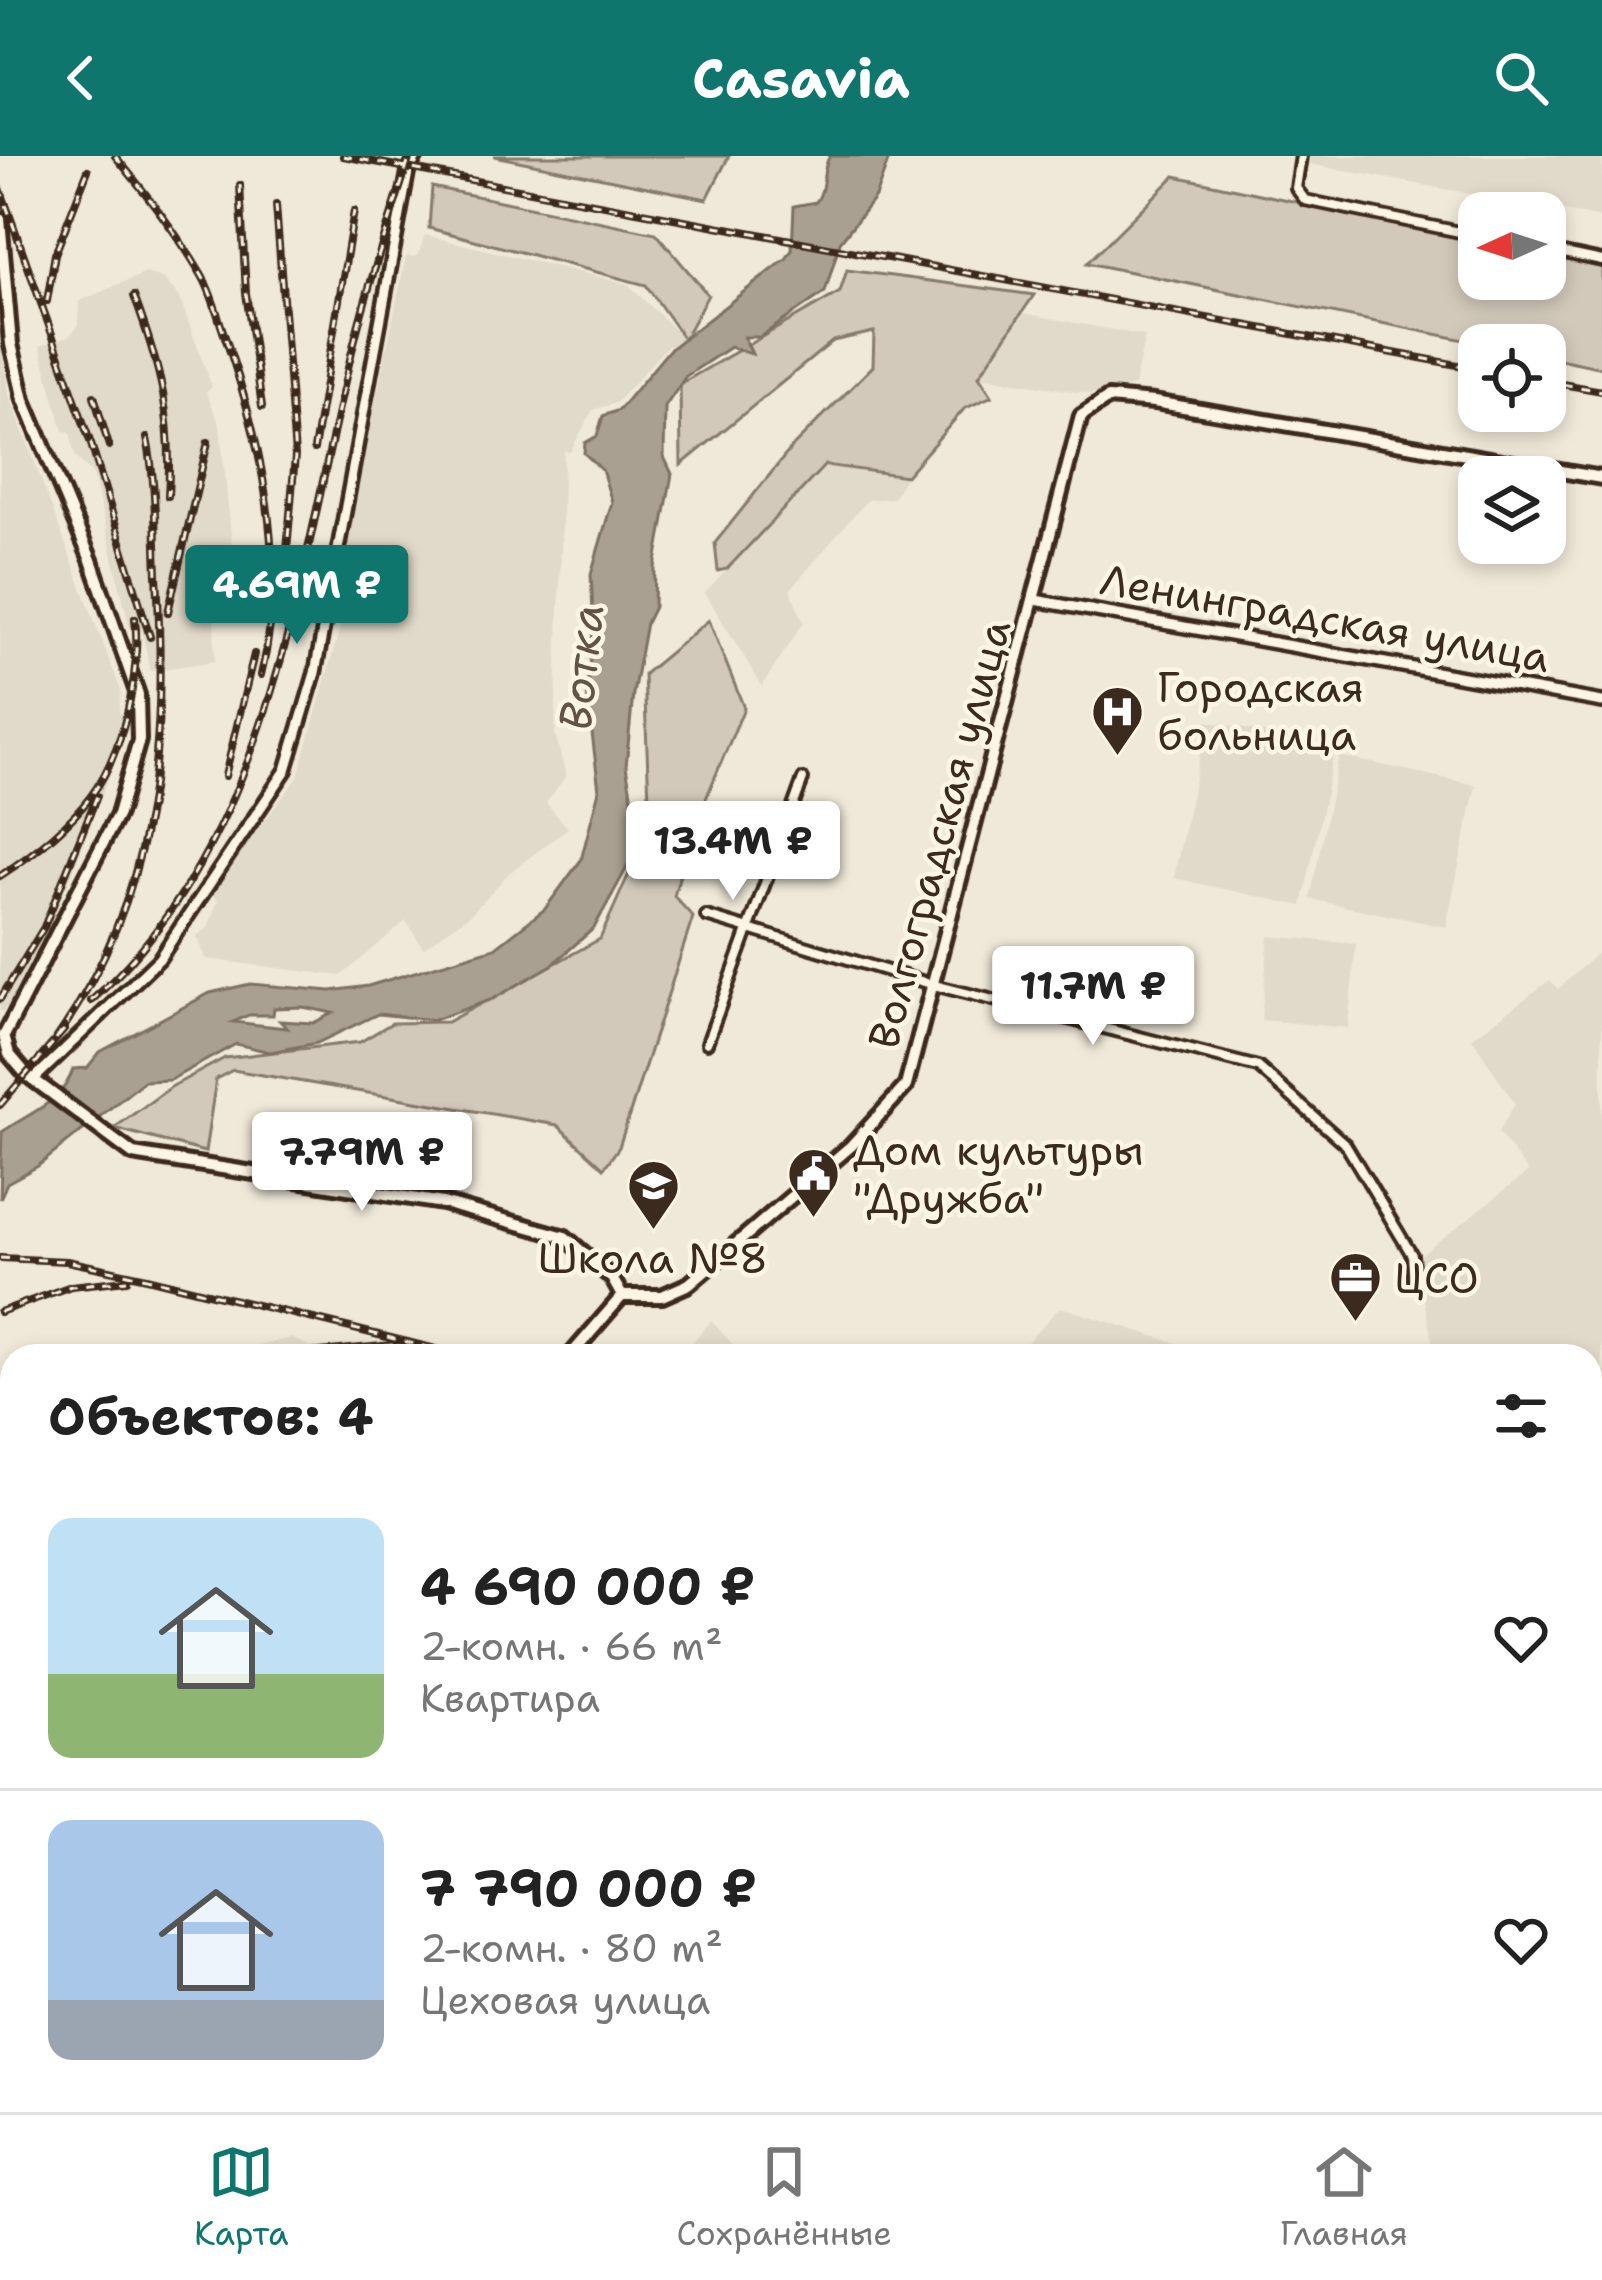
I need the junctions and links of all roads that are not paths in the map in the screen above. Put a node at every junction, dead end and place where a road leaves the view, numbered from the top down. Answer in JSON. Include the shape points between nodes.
{"nodes":[{"id":1,"x":417,"y":156,"type":"edge"},
{"id":2,"x":1301,"y":156,"type":"edge"},
{"id":3,"x":0,"y":219,"type":"edge"},
{"id":4,"x":1458,"y":232,"type":"edge"},
{"id":5,"x":1566,"y":253,"type":"edge"},
{"id":6,"x":1602,"y":261,"type":"edge"},
{"id":7,"x":1602,"y":478,"type":"edge"},
{"id":8,"x":1035,"y":600,"type":"junction"},
{"id":9,"x":1602,"y":702,"type":"edge"},
{"id":10,"x":803,"y":779,"type":"dead end"},
{"id":11,"x":706,"y":916,"type":"dead end"},
{"id":12,"x":747,"y":928,"type":"junction"},
{"id":13,"x":934,"y":985,"type":"junction"},
{"id":14,"x":707,"y":1043,"type":"dead end"},
{"id":15,"x":36,"y":1083,"type":"junction"},
{"id":16,"x":1414,"y":1281,"type":"dead end"},
{"id":17,"x":622,"y":1296,"type":"junction"},
{"id":18,"x":580,"y":1344,"type":"edge"}],
"edges":[{"from":1,"to":15,"type":"street","via":[[315,673],[286,770],[159,959]]},
{"from":2,"to":4,"type":"street","via":[[1295,188],[1305,200]]},
{"from":3,"to":15,"type":"main road","via":[[24,400],[92,560],[141,713],[133,776],[118,814],[4,1036],[8,1054]]},
{"from":5,"to":6,"type":"street"},
{"from":7,"to":8,"type":"main road","name":"Волгоградская улица","via":[[1108,398],[1081,416]]},
{"from":8,"to":9,"type":"street","name":"Ленинградская улица"},
{"from":8,"to":13,"type":"main road","name":"Волгоградская улица"},
{"from":10,"to":12,"type":"street"},
{"from":11,"to":12,"type":"street"},
{"from":12,"to":13,"type":"street"},
{"from":12,"to":14,"type":"street"},
{"from":13,"to":16,"type":"street","via":[[1258,1067],[1346,1145],[1412,1255]]},
{"from":13,"to":17,"type":"main road","name":"Волгоградская улица","via":[[907,1086],[851,1146],[689,1284],[662,1296]]},
{"from":15,"to":17,"type":"main road","via":[[133,1154],[443,1203],[565,1237]]},
{"from":17,"to":18,"type":"main road"}]}
